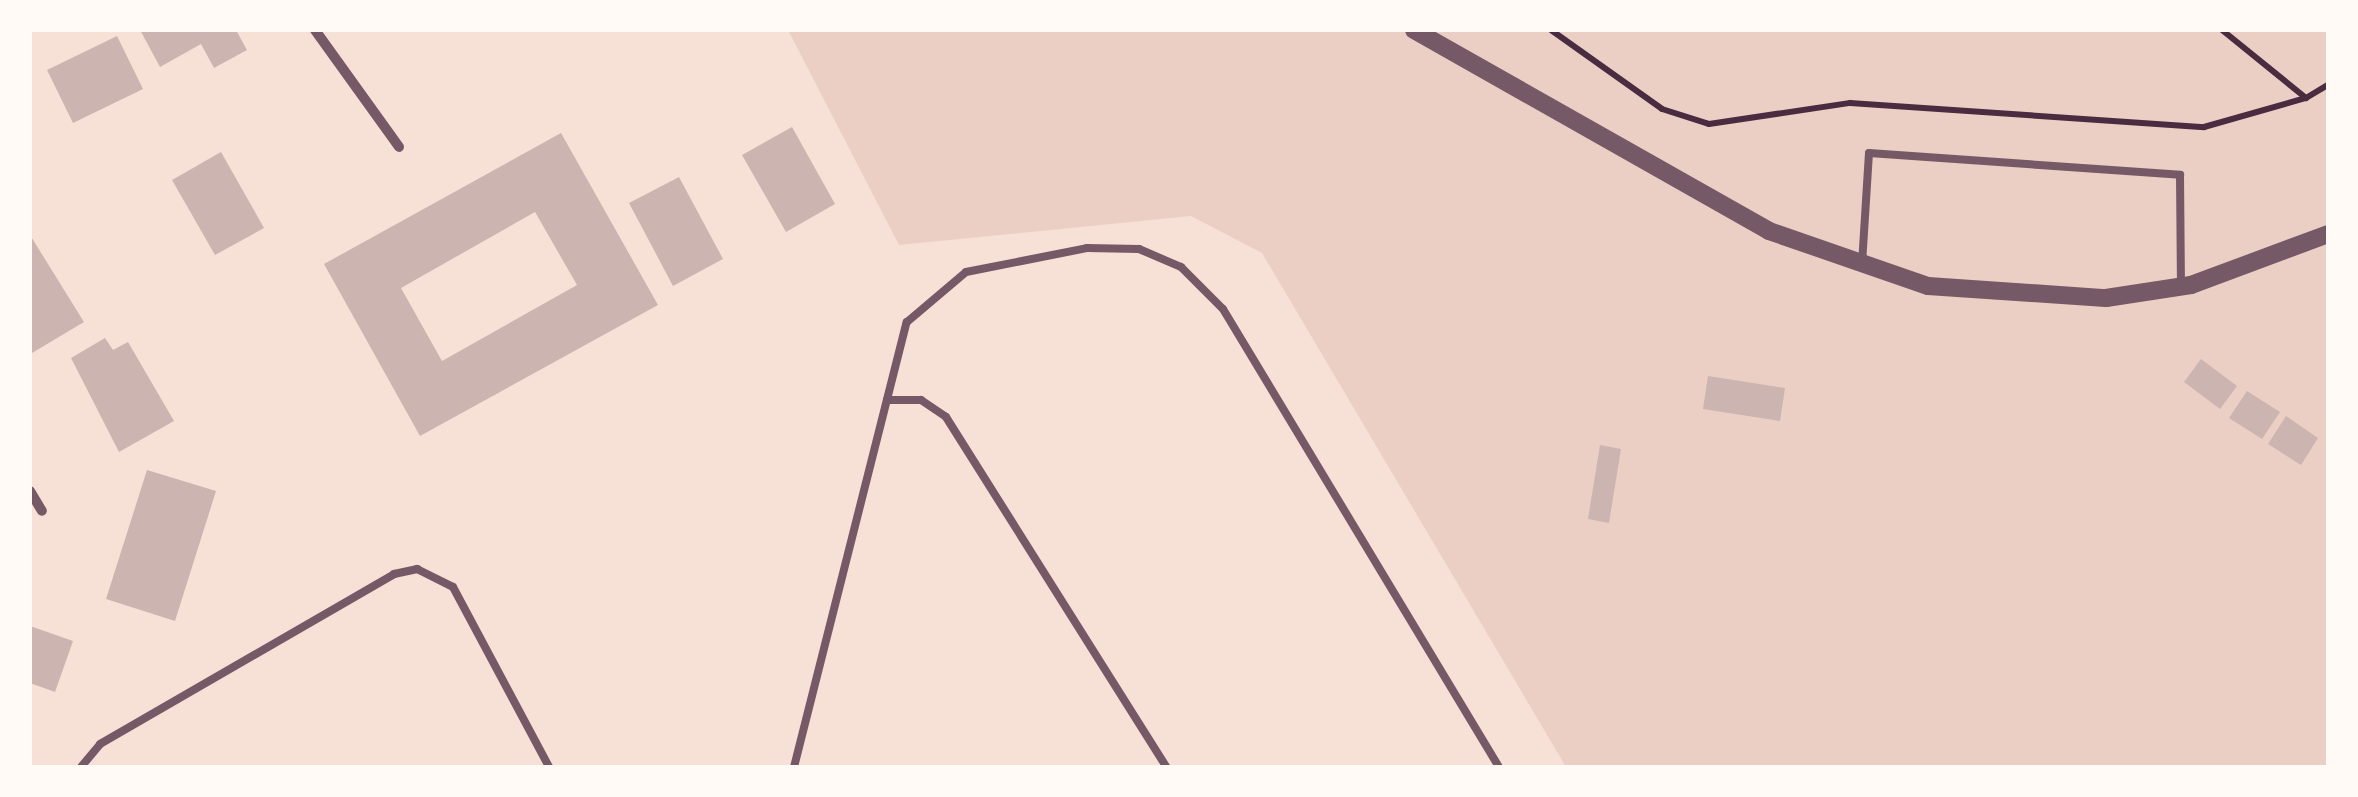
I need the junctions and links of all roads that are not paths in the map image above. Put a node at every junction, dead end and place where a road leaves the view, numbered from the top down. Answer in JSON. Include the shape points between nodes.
{"nodes":[{"id":1,"x":316,"y":30,"type":"edge"},
{"id":2,"x":1414,"y":30,"type":"edge"},
{"id":3,"x":399,"y":147,"type":"dead end"},
{"id":4,"x":2328,"y":234,"type":"edge"},
{"id":5,"x":1862,"y":268,"type":"junction"},
{"id":6,"x":2181,"y":287,"type":"junction"},
{"id":7,"x":887,"y":400,"type":"junction"},
{"id":8,"x":30,"y":492,"type":"edge"},
{"id":9,"x":42,"y":511,"type":"dead end"},
{"id":10,"x":81,"y":767,"type":"edge"},
{"id":11,"x":549,"y":767,"type":"edge"},
{"id":12,"x":794,"y":767,"type":"edge"},
{"id":13,"x":1166,"y":767,"type":"edge"},
{"id":14,"x":1499,"y":767,"type":"edge"}],
"edges":[{"from":1,"to":3,"type":"street"},
{"from":2,"to":5,"type":"street","via":[[1695,193]]},
{"from":4,"to":6,"type":"street"},
{"from":5,"to":6,"type":"street","via":[[2033,300]]},
{"from":5,"to":6,"type":"lane","via":[[1869,153],[2180,175]]},
{"from":7,"to":12,"type":"lane"},
{"from":7,"to":13,"type":"lane","via":[[921,400],[946,417]]},
{"from":7,"to":14,"type":"lane","via":[[917,304],[966,272],[1087,248],[1140,249],[1182,267],[1223,309]]},
{"from":8,"to":9,"type":"street"},
{"from":10,"to":11,"type":"lane","via":[[100,744],[394,574],[417,569],[452,587]]}]}
